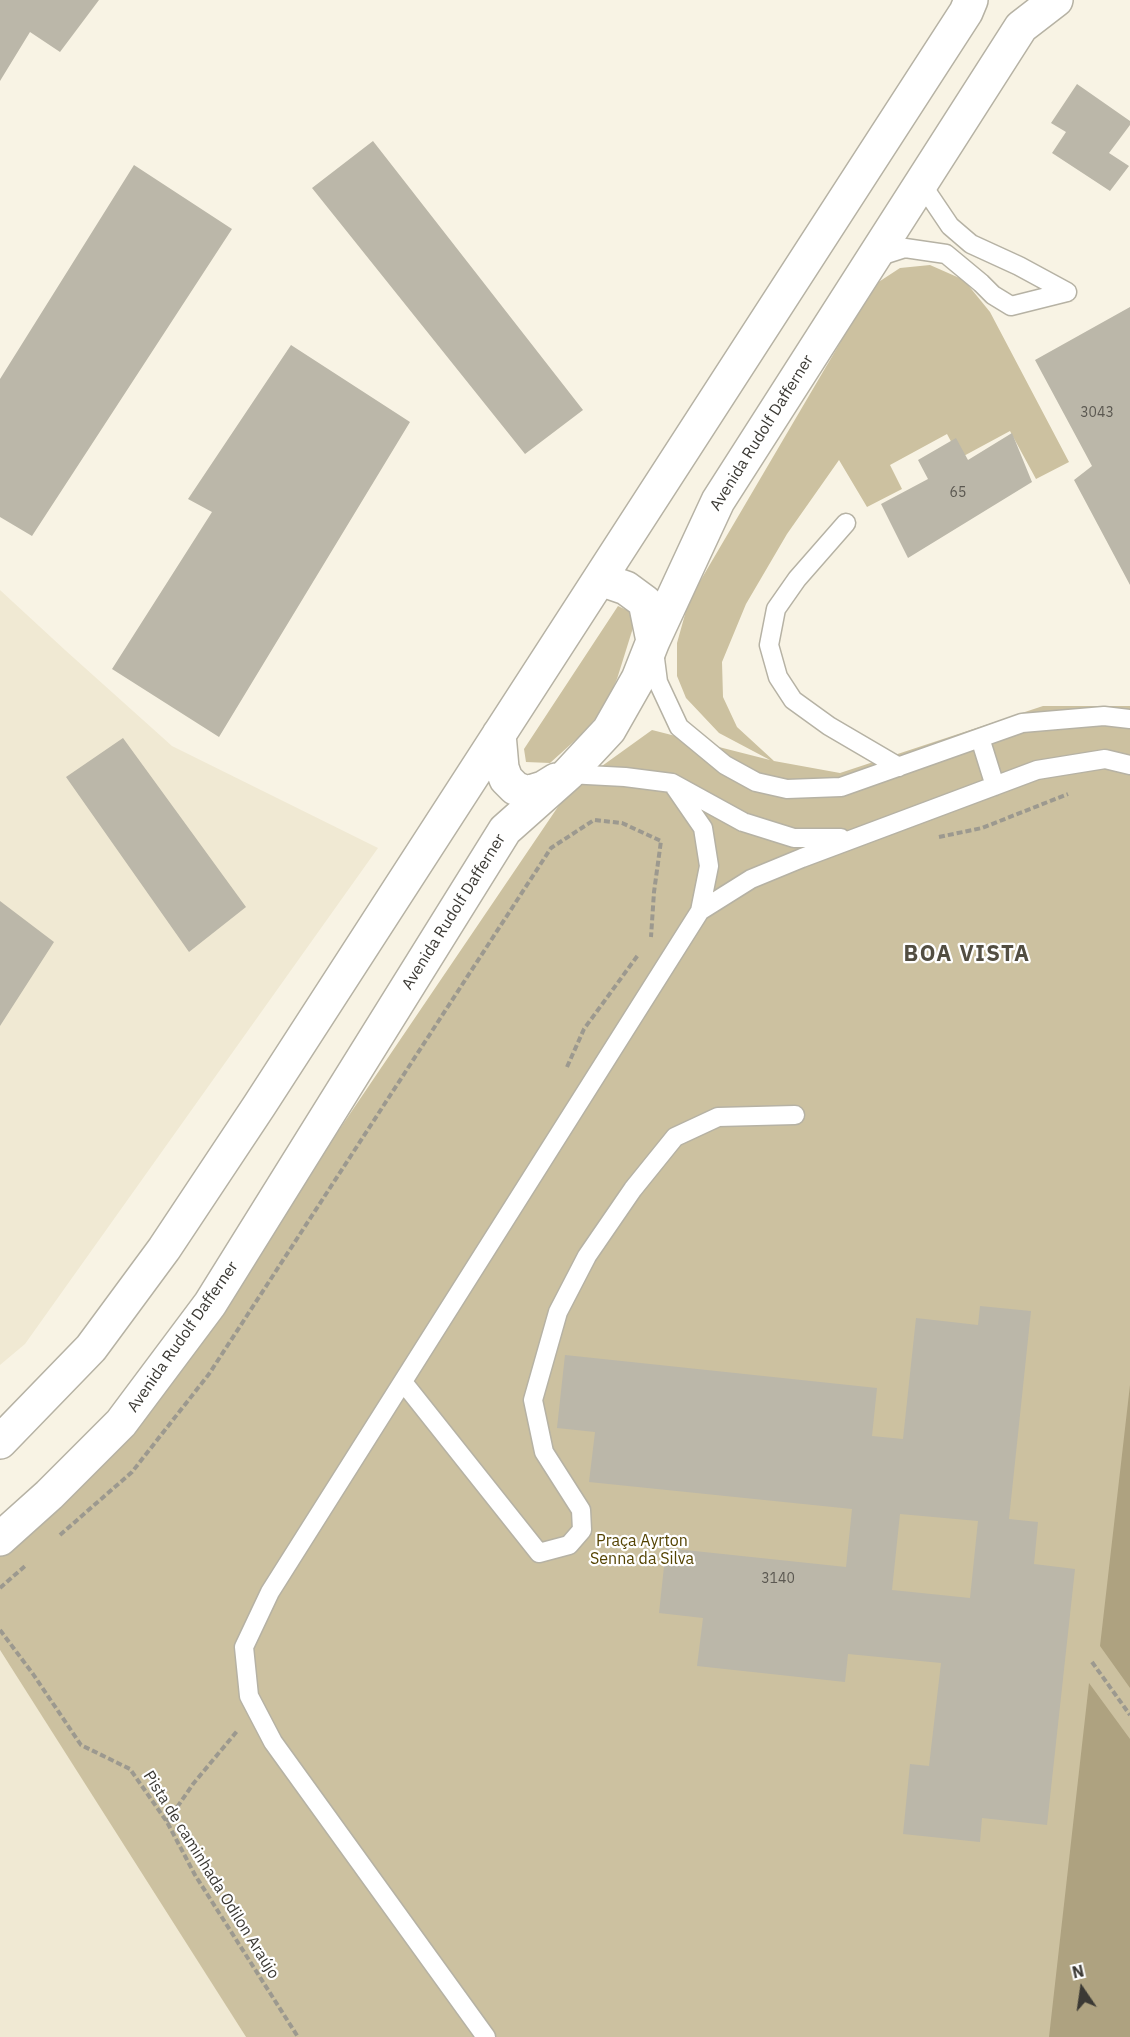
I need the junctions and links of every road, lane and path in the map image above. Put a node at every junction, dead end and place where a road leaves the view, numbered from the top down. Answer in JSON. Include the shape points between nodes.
{"nodes":[{"id":1,"x":971,"y":0,"type":"edge"},
{"id":2,"x":1056,"y":0,"type":"edge"},
{"id":3,"x":921,"y":183,"type":"junction"},
{"id":4,"x":872,"y":259,"type":"junction"},
{"id":5,"x":846,"y":523,"type":"dead end"},
{"id":6,"x":600,"y":579,"type":"junction"},
{"id":7,"x":653,"y":641,"type":"junction"},
{"id":8,"x":1130,"y":719,"type":"edge"},
{"id":9,"x":499,"y":734,"type":"junction"},
{"id":10,"x":980,"y":738,"type":"junction"},
{"id":11,"x":1130,"y":765,"type":"edge"},
{"id":12,"x":899,"y":767,"type":"junction"},
{"id":13,"x":568,"y":774,"type":"junction"},
{"id":14,"x":672,"y":783,"type":"junction"},
{"id":15,"x":995,"y":786,"type":"junction"},
{"id":16,"x":1076,"y":791,"type":"dead end"},
{"id":17,"x":855,"y":838,"type":"junction"},
{"id":18,"x":937,"y":838,"type":"dead end"},
{"id":19,"x":700,"y":911,"type":"junction"},
{"id":20,"x":583,"y":1096,"type":"junction"},
{"id":21,"x":795,"y":1115,"type":"dead end"},
{"id":22,"x":403,"y":1382,"type":"junction"},
{"id":23,"x":0,"y":1442,"type":"edge"},
{"id":24,"x":0,"y":1539,"type":"edge"},
{"id":25,"x":53,"y":1541,"type":"dead end"},
{"id":26,"x":26,"y":1565,"type":"dead end"},
{"id":27,"x":0,"y":1588,"type":"edge"},
{"id":28,"x":0,"y":1630,"type":"edge"},
{"id":29,"x":1092,"y":1662,"type":"dead end"},
{"id":30,"x":256,"y":1709,"type":"junction"},
{"id":31,"x":1130,"y":1715,"type":"edge"},
{"id":32,"x":167,"y":1822,"type":"junction"},
{"id":33,"x":298,"y":2037,"type":"edge"},
{"id":34,"x":486,"y":2037,"type":"edge"}],
"edges":[{"from":1,"to":6,"type":"main road"},
{"from":2,"to":3,"type":"main road","name":"Avenida Rudolf Dafferner","via":[[1021,27]]},
{"from":3,"to":4,"type":"main road","name":"Avenida Rudolf Dafferner"},
{"from":3,"to":4,"type":"lane","via":[[950,226],[971,244],[1067,292],[1011,306],[946,254],[905,248]]},
{"from":4,"to":7,"type":"main road","name":"Avenida Rudolf Dafferner","via":[[718,501]]},
{"from":5,"to":12,"type":"lane","via":[[796,579],[776,609],[769,645],[778,677],[793,700]]},
{"from":6,"to":7,"type":"main road","via":[[626,588],[645,602]]},
{"from":6,"to":9,"type":"main road"},
{"from":7,"to":12,"type":"lane","via":[[657,682],[679,727],[725,765],[756,782],[787,789],[841,787]]},
{"from":7,"to":13,"type":"main road","name":"Avenida Rudolf Dafferner","via":[[638,679],[609,730]]},
{"from":8,"to":10,"type":"lane","via":[[1104,716],[1022,723]]},
{"from":9,"to":13,"type":"main road","via":[[502,768],[515,788],[530,792]]},
{"from":9,"to":23,"type":"main road","via":[[164,1249],[91,1348]]},
{"from":10,"to":12,"type":"lane"},
{"from":10,"to":15,"type":"lane"},
{"from":11,"to":15,"type":"lane","via":[[1105,759],[1037,770]]},
{"from":13,"to":14,"type":"lane"},
{"from":13,"to":24,"type":"main road","name":"Avenida Rudolf Dafferner","via":[[505,830],[210,1304],[121,1423]]},
{"from":14,"to":17,"type":"lane","via":[[743,822],[794,838]]},
{"from":14,"to":19,"type":"lane","via":[[703,828],[709,866]]},
{"from":15,"to":17,"type":"lane"},
{"from":16,"to":18,"type":"path","via":[[982,828]]},
{"from":17,"to":19,"type":"lane","via":[[752,879]]},
{"from":19,"to":20,"type":"lane"},
{"from":20,"to":22,"type":"lane"},
{"from":20,"to":25,"type":"path","via":[[563,1076],[584,1029],[651,936],[661,841],[622,823],[594,820],[551,848],[209,1374],[132,1472]]},
{"from":21,"to":22,"type":"lane","via":[[718,1117],[675,1137],[587,1256],[558,1312],[533,1400],[544,1452],[581,1510],[582,1530],[569,1545],[539,1553]]},
{"from":22,"to":30,"type":"lane","via":[[270,1592],[244,1647],[249,1696]]},
{"from":26,"to":27,"type":"path"},
{"from":28,"to":32,"type":"path","name":"Pista de caminhada Odilon Araújo","via":[[81,1745],[130,1769]]},
{"from":29,"to":31,"type":"path"},
{"from":30,"to":32,"type":"path","via":[[193,1784]]},
{"from":30,"to":34,"type":"lane","via":[[273,1742]]},
{"from":32,"to":33,"type":"path","name":"Pista de caminhada Odilon Araújo","via":[[195,1875]]}]}
